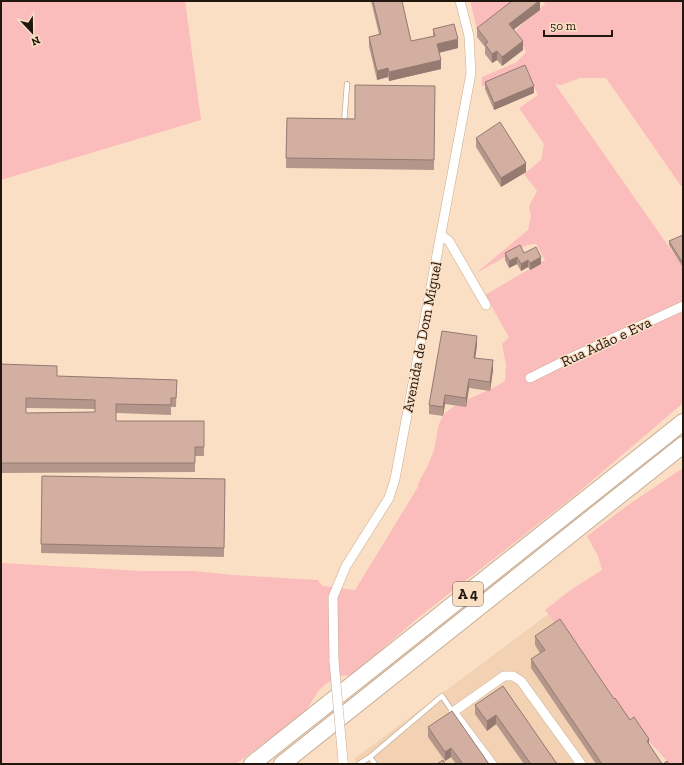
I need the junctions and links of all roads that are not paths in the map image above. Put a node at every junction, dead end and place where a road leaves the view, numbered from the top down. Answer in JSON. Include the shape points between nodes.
{"nodes":[{"id":1,"x":460,"y":1,"type":"edge"},
{"id":2,"x":347,"y":84,"type":"dead end"},
{"id":3,"x":344,"y":124,"type":"edge"},
{"id":4,"x":441,"y":235,"type":"junction"},
{"id":5,"x":486,"y":305,"type":"dead end"},
{"id":6,"x":683,"y":306,"type":"edge"},
{"id":7,"x":530,"y":378,"type":"dead end"},
{"id":8,"x":683,"y":422,"type":"edge"},
{"id":9,"x":683,"y":445,"type":"edge"},
{"id":10,"x":453,"y":712,"type":"junction"},
{"id":11,"x":370,"y":757,"type":"junction"},
{"id":12,"x":343,"y":763,"type":"edge"},
{"id":13,"x":252,"y":764,"type":"edge"},
{"id":14,"x":282,"y":764,"type":"edge"},
{"id":15,"x":358,"y":764,"type":"edge"},
{"id":16,"x":375,"y":764,"type":"edge"},
{"id":17,"x":492,"y":764,"type":"edge"},
{"id":18,"x":581,"y":764,"type":"edge"}],
"edges":[{"from":1,"to":4,"type":"street","name":"Avenida de Dom Miguel","via":[[469,36],[471,73]]},
{"from":2,"to":3,"type":"lane"},
{"from":4,"to":5,"type":"street","via":[[449,240]]},
{"from":4,"to":12,"type":"street","name":"Avenida de Dom Miguel","bridge":true,"via":[[395,479],[389,498],[346,566],[333,597],[334,661]]},
{"from":6,"to":7,"type":"street","name":"Rua Adão e Eva"},
{"from":8,"to":13,"type":"highway","number":"A 4"},
{"from":9,"to":14,"type":"highway","number":"A 4"},
{"from":10,"to":11,"type":"lane","via":[[442,696]]},
{"from":10,"to":17,"type":"street"},
{"from":10,"to":18,"type":"street","via":[[504,676],[513,676],[522,681]]},
{"from":11,"to":15,"type":"lane"},
{"from":11,"to":16,"type":"lane"}]}
